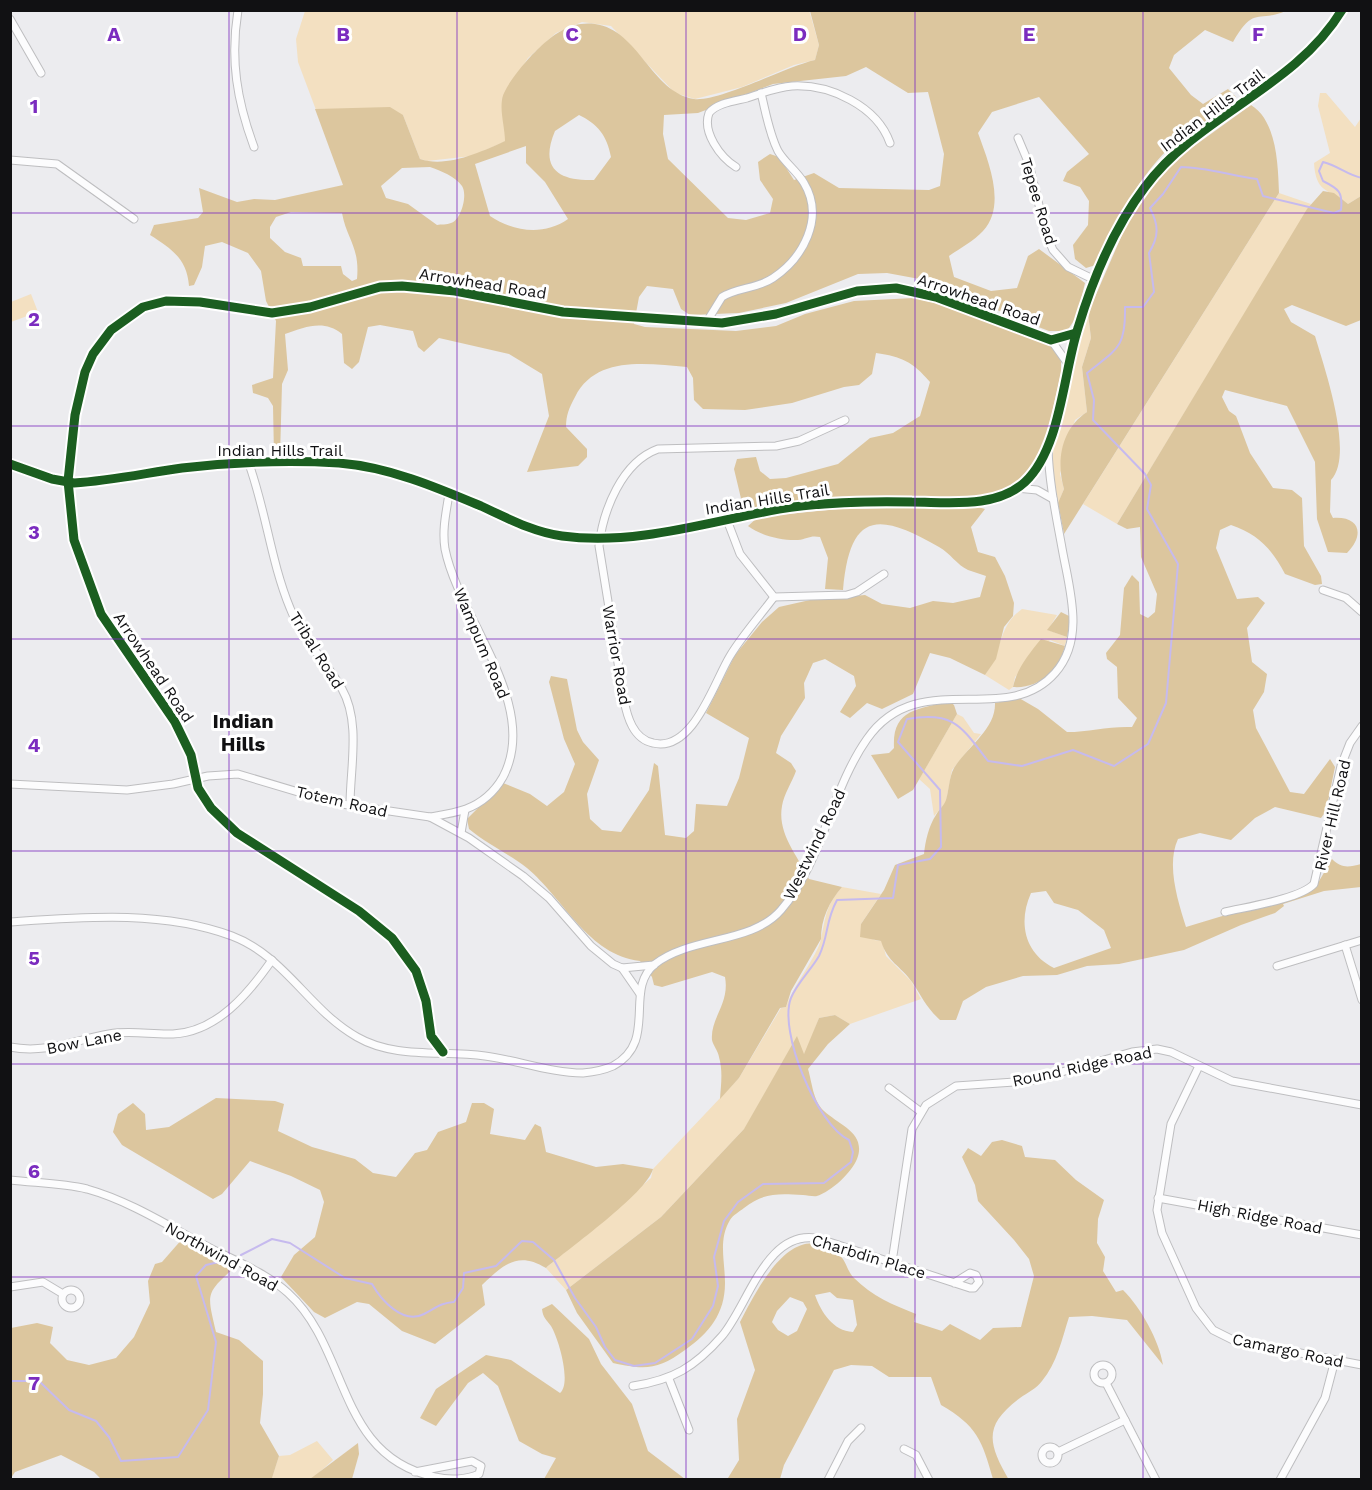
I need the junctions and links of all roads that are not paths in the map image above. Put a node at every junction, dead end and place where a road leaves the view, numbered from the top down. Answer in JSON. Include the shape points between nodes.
{"nodes":[{"id":1,"x":238,"y":10,"type":"edge"},
{"id":2,"x":1342,"y":10,"type":"edge"},
{"id":3,"x":10,"y":19,"type":"edge"},
{"id":4,"x":41,"y":73,"type":"dead end"},
{"id":5,"x":761,"y":93,"type":"junction"},
{"id":6,"x":1018,"y":138,"type":"dead end"},
{"id":7,"x":890,"y":143,"type":"dead end"},
{"id":8,"x":254,"y":147,"type":"dead end"},
{"id":9,"x":10,"y":160,"type":"edge"},
{"id":10,"x":736,"y":167,"type":"dead end"},
{"id":11,"x":134,"y":219,"type":"dead end"},
{"id":12,"x":1095,"y":280,"type":"junction"},
{"id":13,"x":706,"y":323,"type":"junction"},
{"id":14,"x":1076,"y":333,"type":"junction"},
{"id":15,"x":1051,"y":340,"type":"junction"},
{"id":16,"x":1068,"y":364,"type":"junction"},
{"id":17,"x":845,"y":420,"type":"dead end"},
{"id":18,"x":1048,"y":446,"type":"junction"},
{"id":19,"x":10,"y":464,"type":"edge"},
{"id":20,"x":249,"y":464,"type":"junction"},
{"id":21,"x":68,"y":481,"type":"junction"},
{"id":22,"x":1016,"y":489,"type":"junction"},
{"id":23,"x":449,"y":495,"type":"junction"},
{"id":24,"x":1053,"y":499,"type":"junction"},
{"id":25,"x":727,"y":520,"type":"junction"},
{"id":26,"x":600,"y":538,"type":"junction"},
{"id":27,"x":884,"y":574,"type":"dead end"},
{"id":28,"x":1323,"y":590,"type":"dead end"},
{"id":29,"x":774,"y":597,"type":"junction"},
{"id":30,"x":1362,"y":612,"type":"edge"},
{"id":31,"x":1362,"y":726,"type":"edge"},
{"id":32,"x":196,"y":779,"type":"junction"},
{"id":33,"x":10,"y":784,"type":"edge"},
{"id":34,"x":350,"y":806,"type":"junction"},
{"id":35,"x":465,"y":810,"type":"junction"},
{"id":36,"x":430,"y":817,"type":"junction"},
{"id":37,"x":461,"y":833,"type":"junction"},
{"id":38,"x":1224,"y":912,"type":"dead end"},
{"id":39,"x":10,"y":922,"type":"edge"},
{"id":40,"x":1362,"y":940,"type":"edge"},
{"id":41,"x":1345,"y":945,"type":"junction"},
{"id":42,"x":272,"y":960,"type":"junction"},
{"id":43,"x":654,"y":965,"type":"junction"},
{"id":44,"x":1277,"y":966,"type":"dead end"},
{"id":45,"x":622,"y":968,"type":"junction"},
{"id":46,"x":640,"y":994,"type":"junction"},
{"id":47,"x":1362,"y":1000,"type":"edge"},
{"id":48,"x":431,"y":1036,"type":"junction"},
{"id":49,"x":10,"y":1047,"type":"edge"},
{"id":50,"x":420,"y":1052,"type":"junction"},
{"id":51,"x":443,"y":1052,"type":"junction"},
{"id":52,"x":1199,"y":1066,"type":"junction"},
{"id":53,"x":889,"y":1088,"type":"dead end"},
{"id":54,"x":1362,"y":1105,"type":"edge"},
{"id":55,"x":921,"y":1112,"type":"junction"},
{"id":56,"x":10,"y":1180,"type":"edge"},
{"id":57,"x":1158,"y":1198,"type":"junction"},
{"id":58,"x":1362,"y":1235,"type":"edge"},
{"id":59,"x":892,"y":1262,"type":"junction"},
{"id":60,"x":954,"y":1283,"type":"dead end"},
{"id":61,"x":10,"y":1287,"type":"edge"},
{"id":62,"x":63,"y":1294,"type":"dead end"},
{"id":63,"x":1335,"y":1360,"type":"junction"},
{"id":64,"x":1362,"y":1365,"type":"edge"},
{"id":65,"x":669,"y":1379,"type":"junction"},
{"id":66,"x":1106,"y":1383,"type":"dead end"},
{"id":67,"x":633,"y":1386,"type":"dead end"},
{"id":68,"x":1125,"y":1420,"type":"junction"},
{"id":69,"x":861,"y":1428,"type":"dead end"},
{"id":70,"x":689,"y":1430,"type":"dead end"},
{"id":71,"x":904,"y":1449,"type":"dead end"},
{"id":72,"x":1058,"y":1452,"type":"dead end"},
{"id":73,"x":415,"y":1472,"type":"junction"},
{"id":74,"x":828,"y":1479,"type":"edge"},
{"id":75,"x":929,"y":1479,"type":"edge"},
{"id":76,"x":1156,"y":1479,"type":"edge"},
{"id":77,"x":1280,"y":1479,"type":"edge"}],
"edges":[{"from":1,"to":8,"type":"street","via":[[234,78]]},
{"from":2,"to":12,"type":"street","name":"Indian Hills Trail","via":[[1324,37],[1295,66],[1161,167],[1119,225]]},
{"from":3,"to":4,"type":"street"},
{"from":5,"to":7,"type":"street","via":[[791,86],[846,98],[875,117]]},
{"from":5,"to":10,"type":"street","via":[[709,112],[707,123],[717,149]]},
{"from":5,"to":13,"type":"street","via":[[779,153],[808,191],[811,227],[799,255],[786,269],[760,286],[722,297]]},
{"from":6,"to":12,"type":"street","name":"Tepee Road","via":[[1053,250],[1068,267]]},
{"from":9,"to":11,"type":"street","via":[[57,164]]},
{"from":12,"to":14,"type":"street","name":"Indian Hills Trail"},
{"from":13,"to":15,"type":"street","name":"Arrowhead Road","via":[[748,321],[857,291],[896,288],[936,297]]},
{"from":13,"to":21,"type":"street","name":"Arrowhead Road","via":[[563,312],[455,291],[402,286],[372,289],[310,307],[272,313],[200,302],[159,302],[120,321],[93,354],[79,394]]},
{"from":14,"to":15,"type":"street","name":"Arrowhead Road"},
{"from":14,"to":16,"type":"street","name":"Indian Hills Trail"},
{"from":15,"to":16,"type":"street","name":"Arrowhead Road"},
{"from":16,"to":18,"type":"street","name":"Indian Hills Trail"},
{"from":17,"to":26,"type":"street","via":[[814,435],[776,446],[652,451],[625,476],[602,525]]},
{"from":18,"to":22,"type":"street","name":"Indian Hills Trail","via":[[1033,472]]},
{"from":18,"to":24,"type":"street","name":"Westwind Road"},
{"from":19,"to":21,"type":"street","name":"Indian Hills Trail"},
{"from":20,"to":21,"type":"street","name":"Indian Hills Trail","via":[[205,466],[95,482]]},
{"from":20,"to":23,"type":"street","name":"Indian Hills Trail","via":[[321,462],[370,467],[427,484]]},
{"from":20,"to":34,"type":"street","name":"Tribal Road","via":[[291,610],[310,645],[342,689],[350,709]]},
{"from":21,"to":32,"type":"street","name":"Arrowhead Road","via":[[74,540],[97,606],[110,631],[175,722],[191,755]]},
{"from":22,"to":24,"type":"street","via":[[1037,490]]},
{"from":22,"to":25,"type":"street","name":"Indian Hills Trail","via":[[979,501],[834,503]]},
{"from":23,"to":26,"type":"street","name":"Indian Hills Trail","via":[[543,532]]},
{"from":23,"to":35,"type":"street","name":"Wampum Road","via":[[444,524],[448,560],[501,680],[512,733],[509,759],[501,780],[484,799]]},
{"from":24,"to":43,"type":"street","name":"Westwind Road","via":[[1074,624],[1068,652],[1052,677],[1016,695],[929,700],[908,705],[891,715],[861,749],[800,880],[775,916],[752,930],[689,947]]},
{"from":25,"to":26,"type":"street","name":"Indian Hills Trail"},
{"from":25,"to":29,"type":"street","via":[[740,554]]},
{"from":26,"to":29,"type":"street","name":"Warrior Road","via":[[627,716],[636,732],[652,743],[673,741],[692,726],[729,658]]},
{"from":27,"to":29,"type":"street","via":[[847,595]]},
{"from":28,"to":30,"type":"street","via":[[1346,598]]},
{"from":31,"to":38,"type":"street","name":"River Hill Road","via":[[1341,766],[1314,884],[1306,890]]},
{"from":32,"to":33,"type":"street","name":"Totem Road","via":[[127,790]]},
{"from":32,"to":34,"type":"street","name":"Totem Road","via":[[224,774],[247,776]]},
{"from":32,"to":48,"type":"street","name":"Arrowhead Road","via":[[204,797],[231,827],[359,911],[392,938],[420,979]]},
{"from":34,"to":36,"type":"street","name":"Totem Road"},
{"from":35,"to":36,"type":"street","name":"Wampum Road"},
{"from":35,"to":37,"type":"street"},
{"from":36,"to":37,"type":"street","name":"Totem Road"},
{"from":37,"to":45,"type":"street","name":"Totem Road","via":[[524,876],[600,955]]},
{"from":39,"to":42,"type":"street","via":[[103,917],[169,922],[232,936]]},
{"from":40,"to":41,"type":"street"},
{"from":41,"to":44,"type":"street"},
{"from":41,"to":47,"type":"street"},
{"from":42,"to":49,"type":"street","name":"Bow Lane","via":[[239,1000],[199,1029],[170,1034],[108,1034],[40,1050]]},
{"from":42,"to":50,"type":"street","via":[[353,1035],[384,1048]]},
{"from":43,"to":45,"type":"street"},
{"from":43,"to":46,"type":"street"},
{"from":45,"to":46,"type":"street","name":"Totem Road"},
{"from":46,"to":51,"type":"street","via":[[635,1043],[623,1058],[606,1069],[573,1072]]},
{"from":48,"to":50,"type":"street"},
{"from":48,"to":51,"type":"street","name":"Arrowhead Road"},
{"from":50,"to":51,"type":"street"},
{"from":52,"to":54,"type":"street","name":"Round Ridge Road","via":[[1245,1084]]},
{"from":52,"to":55,"type":"street","name":"Round Ridge Road","via":[[1165,1050],[1143,1050],[1030,1081],[956,1086],[932,1099]]},
{"from":52,"to":57,"type":"street","name":"Camargo Road","via":[[1171,1124]]},
{"from":53,"to":55,"type":"street"},
{"from":55,"to":59,"type":"street","name":"Round Ridge Road","via":[[910,1135]]},
{"from":56,"to":73,"type":"street","name":"Northwind Road","via":[[102,1194],[275,1283],[313,1324],[361,1425],[392,1459]]},
{"from":57,"to":58,"type":"street","name":"High Ridge Road"},
{"from":57,"to":63,"type":"street","name":"Camargo Road","via":[[1162,1233],[1196,1308],[1208,1325],[1239,1341]]},
{"from":59,"to":60,"type":"street","name":"Charbdin Place"},
{"from":59,"to":65,"type":"street","name":"Charbdin Place","via":[[814,1237],[795,1240],[760,1271],[721,1337],[692,1365]]},
{"from":61,"to":62,"type":"street","via":[[43,1282]]},
{"from":63,"to":64,"type":"street","name":"Camargo Road"},
{"from":63,"to":77,"type":"street","via":[[1325,1398]]},
{"from":65,"to":67,"type":"street","name":"Charbdin Place"},
{"from":65,"to":70,"type":"street"},
{"from":66,"to":68,"type":"street"},
{"from":68,"to":72,"type":"street"},
{"from":68,"to":76,"type":"street"},
{"from":69,"to":74,"type":"street","via":[[848,1441]]},
{"from":71,"to":75,"type":"street","via":[[916,1455]]},
{"from":73,"to":73,"type":"street","name":"Northwind Road","via":[[460,1478],[476,1475],[481,1466],[472,1461]]}]}
